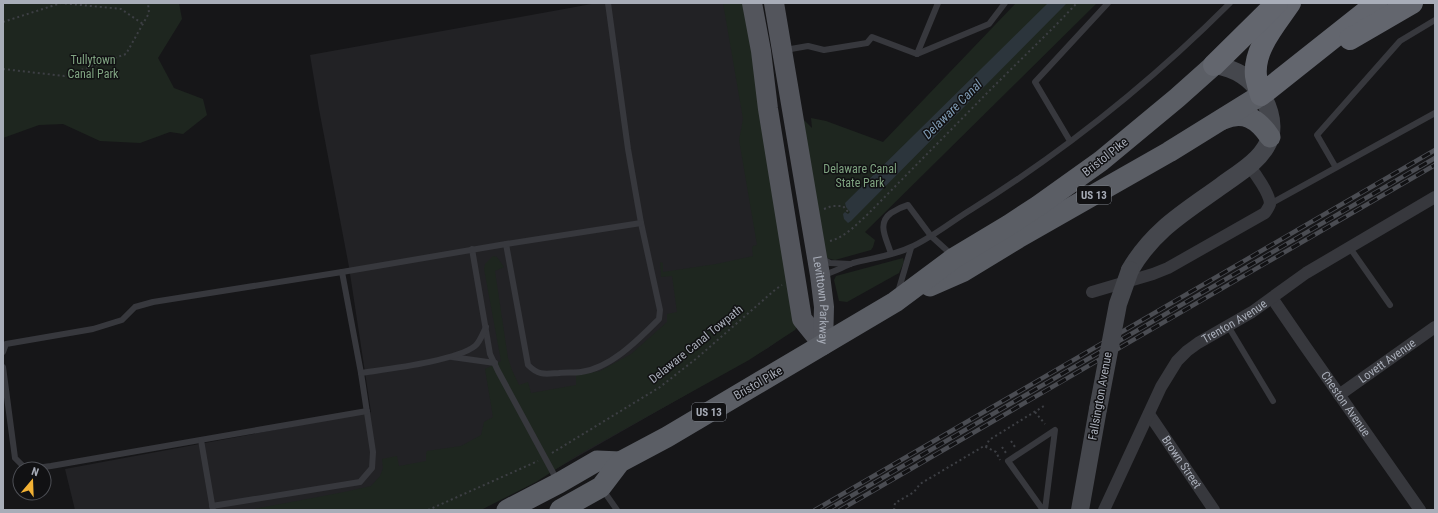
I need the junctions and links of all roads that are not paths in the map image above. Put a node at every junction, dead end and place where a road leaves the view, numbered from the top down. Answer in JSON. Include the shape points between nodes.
{"nodes":[{"id":1,"x":608,"y":3,"type":"edge"},
{"id":2,"x":752,"y":3,"type":"edge"},
{"id":3,"x":774,"y":3,"type":"edge"},
{"id":4,"x":938,"y":3,"type":"edge"},
{"id":5,"x":1005,"y":3,"type":"edge"},
{"id":6,"x":1108,"y":3,"type":"edge"},
{"id":7,"x":1230,"y":3,"type":"edge"},
{"id":8,"x":1278,"y":3,"type":"edge"},
{"id":9,"x":1290,"y":3,"type":"edge"},
{"id":10,"x":1377,"y":3,"type":"edge"},
{"id":11,"x":1412,"y":3,"type":"edge"},
{"id":12,"x":1435,"y":20,"type":"edge"},
{"id":13,"x":782,"y":50,"type":"junction"},
{"id":14,"x":917,"y":54,"type":"junction"},
{"id":15,"x":1214,"y":65,"type":"junction"},
{"id":16,"x":1284,"y":76,"type":"junction"},
{"id":17,"x":1261,"y":95,"type":"junction"},
{"id":18,"x":1435,"y":112,"type":"edge"},
{"id":19,"x":1222,"y":119,"type":"junction"},
{"id":20,"x":1270,"y":136,"type":"junction"},
{"id":21,"x":1070,"y":141,"type":"junction"},
{"id":22,"x":1249,"y":166,"type":"junction"},
{"id":23,"x":1335,"y":166,"type":"junction"},
{"id":24,"x":1435,"y":197,"type":"edge"},
{"id":25,"x":1270,"y":204,"type":"junction"},
{"id":26,"x":641,"y":223,"type":"junction"},
{"id":27,"x":931,"y":236,"type":"junction"},
{"id":28,"x":506,"y":244,"type":"junction"},
{"id":29,"x":911,"y":248,"type":"junction"},
{"id":30,"x":1350,"y":248,"type":"junction"},
{"id":31,"x":472,"y":249,"type":"junction"},
{"id":32,"x":891,"y":254,"type":"junction"},
{"id":33,"x":821,"y":258,"type":"junction"},
{"id":34,"x":954,"y":258,"type":"junction"},
{"id":35,"x":852,"y":264,"type":"junction"},
{"id":36,"x":342,"y":272,"type":"junction"},
{"id":37,"x":1092,"y":292,"type":"dead end"},
{"id":38,"x":1272,"y":298,"type":"junction"},
{"id":39,"x":895,"y":302,"type":"junction"},
{"id":40,"x":1390,"y":305,"type":"dead end"},
{"id":41,"x":1228,"y":326,"type":"junction"},
{"id":42,"x":486,"y":327,"type":"junction"},
{"id":43,"x":1435,"y":327,"type":"edge"},
{"id":44,"x":823,"y":345,"type":"junction"},
{"id":45,"x":3,"y":352,"type":"edge"},
{"id":46,"x":452,"y":357,"type":"junction"},
{"id":47,"x":495,"y":364,"type":"junction"},
{"id":48,"x":3,"y":367,"type":"edge"},
{"id":49,"x":361,"y":373,"type":"junction"},
{"id":50,"x":1339,"y":395,"type":"junction"},
{"id":51,"x":1273,"y":400,"type":"dead end"},
{"id":52,"x":367,"y":412,"type":"junction"},
{"id":53,"x":1149,"y":414,"type":"junction"},
{"id":54,"x":201,"y":440,"type":"junction"},
{"id":55,"x":620,"y":462,"type":"junction"},
{"id":56,"x":559,"y":483,"type":"junction"},
{"id":57,"x":601,"y":487,"type":"junction"},
{"id":58,"x":213,"y":508,"type":"edge"},
{"id":59,"x":569,"y":508,"type":"edge"},
{"id":60,"x":508,"y":510,"type":"edge"},
{"id":61,"x":618,"y":510,"type":"edge"},
{"id":62,"x":1044,"y":510,"type":"edge"},
{"id":63,"x":1080,"y":510,"type":"edge"},
{"id":64,"x":1104,"y":510,"type":"edge"},
{"id":65,"x":1214,"y":510,"type":"edge"},
{"id":66,"x":1420,"y":510,"type":"edge"}],
"edges":[{"from":1,"to":26,"type":"lane"},
{"from":2,"to":44,"type":"main road","name":"Levittown Parkway","via":[[802,319]]},
{"from":3,"to":13,"type":"main road","name":"Levittown Parkway"},
{"from":4,"to":14,"type":"lane"},
{"from":5,"to":14,"type":"lane","via":[[989,24]]},
{"from":6,"to":21,"type":"lane","via":[[1035,82]]},
{"from":7,"to":21,"type":"lane","via":[[1196,38]]},
{"from":8,"to":15,"type":"highway","name":"Bristol Pike","number":"US 13"},
{"from":9,"to":17,"type":"highway","via":[[1270,32],[1257,61],[1256,77]]},
{"from":10,"to":16,"type":"highway","number":"US 13"},
{"from":11,"to":16,"type":"highway"},
{"from":12,"to":23,"type":"lane","via":[[1400,41],[1317,135]]},
{"from":13,"to":14,"type":"lane","via":[[808,46],[824,50],[867,43],[872,38]]},
{"from":13,"to":33,"type":"main road","name":"Levittown Parkway"},
{"from":15,"to":17,"type":"main road","name":"Fallsington Avenue","via":[[1240,73]]},
{"from":15,"to":34,"type":"highway","name":"Bristol Pike","number":"US 13","via":[[1139,130],[1072,182],[1009,225]]},
{"from":16,"to":17,"type":"highway","number":"US 13"},
{"from":17,"to":19,"type":"highway","name":"Bristol Pike","number":"US 13"},
{"from":17,"to":20,"type":"main road","name":"Fallsington Avenue","via":[[1270,111]]},
{"from":18,"to":23,"type":"lane","via":[[1360,155]]},
{"from":19,"to":20,"type":"highway","via":[[1232,115],[1250,118],[1263,126]]},
{"from":19,"to":39,"type":"highway","name":"Bristol Pike","number":"US 13","via":[[962,272]]},
{"from":20,"to":22,"type":"main road","name":"Fallsington Avenue","via":[[1262,152]]},
{"from":21,"to":27,"type":"lane","via":[[1027,173]]},
{"from":22,"to":25,"type":"street","via":[[1268,195]]},
{"from":22,"to":63,"type":"main road","name":"Fallsington Avenue","bridge":true,"via":[[1158,233],[1130,270],[1118,304]]},
{"from":23,"to":25,"type":"lane"},
{"from":24,"to":30,"type":"street","name":"Trenton Avenue"},
{"from":25,"to":37,"type":"street","via":[[1265,213],[1168,268]]},
{"from":26,"to":28,"type":"lane"},
{"from":26,"to":28,"type":"lane","via":[[660,310],[659,319],[637,341],[611,359],[582,372],[544,374],[528,365]]},
{"from":27,"to":29,"type":"lane"},
{"from":27,"to":32,"type":"lane","via":[[908,205],[900,207],[884,218],[882,226]]},
{"from":27,"to":34,"type":"lane"},
{"from":28,"to":31,"type":"lane"},
{"from":29,"to":32,"type":"lane"},
{"from":29,"to":39,"type":"lane"},
{"from":30,"to":38,"type":"street","name":"Trenton Avenue","via":[[1306,273]]},
{"from":30,"to":40,"type":"lane"},
{"from":31,"to":36,"type":"lane"},
{"from":31,"to":42,"type":"lane"},
{"from":32,"to":35,"type":"lane"},
{"from":33,"to":35,"type":"lane","via":[[830,262]]},
{"from":33,"to":35,"type":"lane","via":[[832,273]]},
{"from":33,"to":44,"type":"main road","name":"Levittown Parkway"},
{"from":34,"to":39,"type":"highway","name":"Bristol Pike","number":"US 13"},
{"from":36,"to":45,"type":"lane","via":[[147,304],[135,307],[122,320],[93,329],[6,344]]},
{"from":36,"to":49,"type":"lane"},
{"from":38,"to":41,"type":"street","name":"Trenton Avenue"},
{"from":38,"to":50,"type":"street","name":"Cheston Avenue"},
{"from":39,"to":44,"type":"highway","name":"Bristol Pike","number":"US 13"},
{"from":41,"to":51,"type":"lane"},
{"from":41,"to":53,"type":"street","name":"Trenton Avenue","via":[[1198,343],[1177,361],[1161,387]]},
{"from":42,"to":46,"type":"lane","via":[[476,345]]},
{"from":42,"to":47,"type":"lane","via":[[490,354]]},
{"from":43,"to":50,"type":"street","name":"Lovett Avenue"},
{"from":44,"to":55,"type":"highway","name":"Bristol Pike","number":"US 13"},
{"from":46,"to":47,"type":"lane"},
{"from":46,"to":49,"type":"lane"},
{"from":47,"to":56,"type":"lane"},
{"from":48,"to":54,"type":"lane","via":[[15,458],[24,467],[51,466]]},
{"from":49,"to":52,"type":"lane"},
{"from":50,"to":66,"type":"street","name":"Cheston Avenue"},
{"from":52,"to":54,"type":"lane"},
{"from":52,"to":58,"type":"lane","via":[[373,452],[372,468],[360,482]]},
{"from":53,"to":64,"type":"street","name":"Trenton Avenue"},
{"from":53,"to":65,"type":"street","name":"Brown Street"},
{"from":54,"to":58,"type":"lane"},
{"from":55,"to":56,"type":"highway","via":[[597,460]]},
{"from":55,"to":57,"type":"highway","name":"Bristol Pike","number":"US 13"},
{"from":56,"to":60,"type":"highway"},
{"from":57,"to":59,"type":"highway","name":"Bristol Pike","number":"US 13"},
{"from":57,"to":61,"type":"lane"},
{"from":62,"to":62,"type":"lane","via":[[1008,461],[1055,430]]}]}
